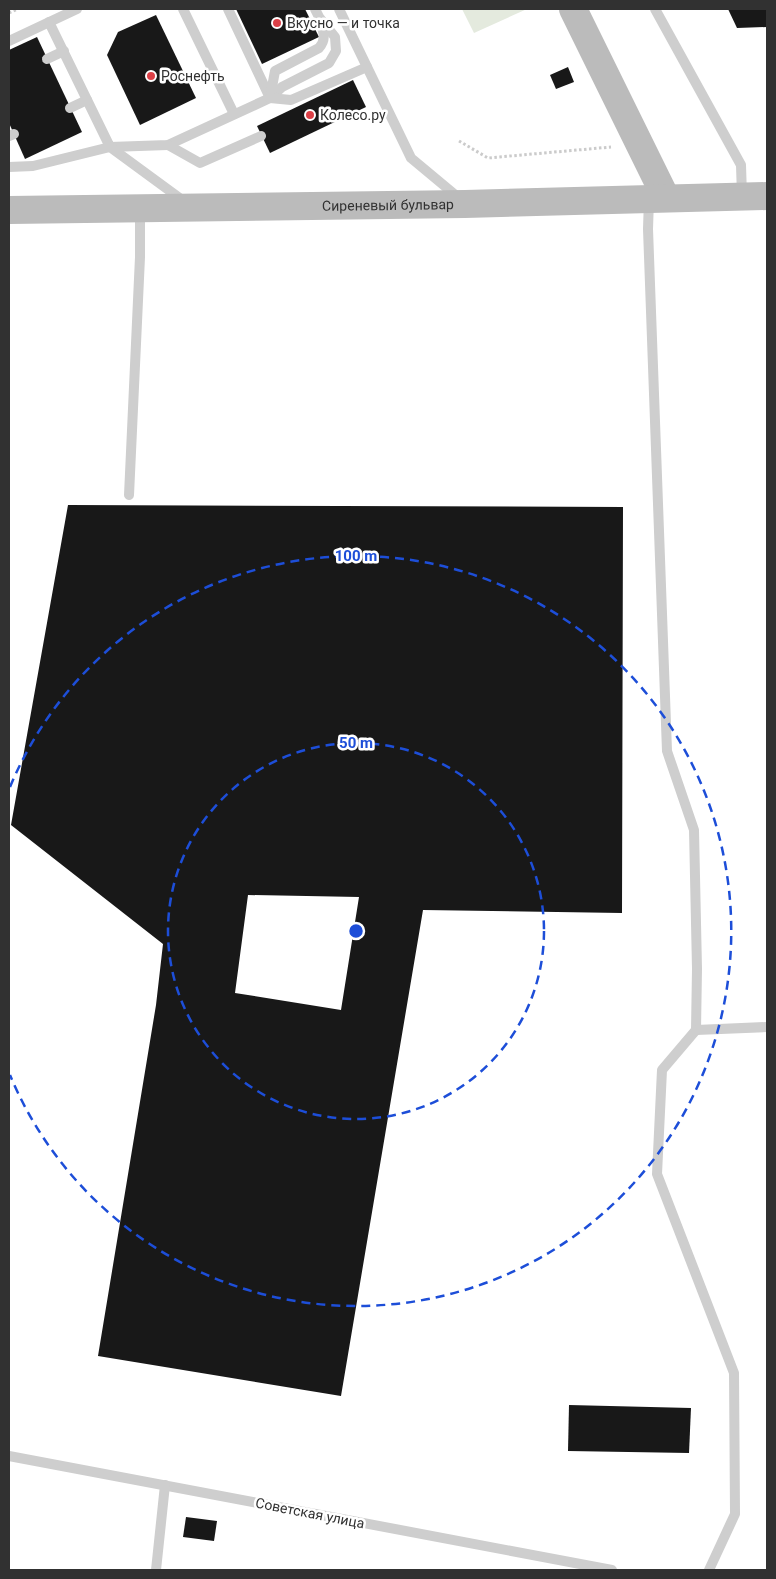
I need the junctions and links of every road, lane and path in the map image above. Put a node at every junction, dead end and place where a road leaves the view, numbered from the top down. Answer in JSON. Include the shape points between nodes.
{"nodes":[{"id":1,"x":18,"y":9,"type":"edge"},
{"id":2,"x":78,"y":9,"type":"edge"},
{"id":3,"x":183,"y":9,"type":"edge"},
{"id":4,"x":228,"y":9,"type":"edge"},
{"id":5,"x":339,"y":9,"type":"edge"},
{"id":6,"x":573,"y":9,"type":"edge"},
{"id":7,"x":656,"y":9,"type":"edge"},
{"id":8,"x":9,"y":13,"type":"edge"},
{"id":9,"x":317,"y":13,"type":"edge"},
{"id":10,"x":50,"y":22,"type":"junction"},
{"id":11,"x":9,"y":41,"type":"edge"},
{"id":12,"x":64,"y":51,"type":"junction"},
{"id":13,"x":47,"y":59,"type":"dead end"},
{"id":14,"x":367,"y":67,"type":"junction"},
{"id":15,"x":270,"y":98,"type":"junction"},
{"id":16,"x":87,"y":100,"type":"junction"},
{"id":17,"x":70,"y":108,"type":"dead end"},
{"id":18,"x":234,"y":114,"type":"junction"},
{"id":19,"x":262,"y":136,"type":"dead end"},
{"id":20,"x":459,"y":141,"type":"dead end"},
{"id":21,"x":168,"y":145,"type":"junction"},
{"id":22,"x":618,"y":146,"type":"dead end"},
{"id":23,"x":110,"y":147,"type":"junction"},
{"id":24,"x":9,"y":167,"type":"edge"},
{"id":25,"x":755,"y":196,"type":"edge"},
{"id":26,"x":658,"y":198,"type":"junction"},
{"id":27,"x":465,"y":204,"type":"junction"},
{"id":28,"x":191,"y":206,"type":"junction"},
{"id":29,"x":140,"y":207,"type":"junction"},
{"id":30,"x":9,"y":210,"type":"edge"},
{"id":31,"x":129,"y":495,"type":"dead end"},
{"id":32,"x":767,"y":1027,"type":"edge"},
{"id":33,"x":696,"y":1030,"type":"junction"},
{"id":34,"x":9,"y":1456,"type":"edge"},
{"id":35,"x":165,"y":1485,"type":"junction"},
{"id":36,"x":156,"y":1569,"type":"edge"},
{"id":37,"x":167,"y":1570,"type":"edge"},
{"id":38,"x":612,"y":1570,"type":"edge"},
{"id":39,"x":709,"y":1570,"type":"edge"}],
"edges":[{"from":1,"to":8,"type":"path"},
{"from":2,"to":10,"type":"lane"},
{"from":3,"to":18,"type":"lane"},
{"from":4,"to":15,"type":"lane"},
{"from":5,"to":14,"type":"lane"},
{"from":6,"to":26,"type":"main road"},
{"from":7,"to":25,"type":"lane"},
{"from":9,"to":15,"type":"lane","via":[[325,35],[323,43],[275,71]]},
{"from":9,"to":15,"type":"lane","via":[[335,37],[336,51],[329,63],[282,87]]},
{"from":10,"to":11,"type":"lane"},
{"from":10,"to":12,"type":"lane"},
{"from":12,"to":13,"type":"lane"},
{"from":12,"to":16,"type":"lane"},
{"from":14,"to":15,"type":"lane","via":[[291,100]]},
{"from":14,"to":27,"type":"lane","via":[[411,158]]},
{"from":15,"to":18,"type":"lane"},
{"from":16,"to":17,"type":"lane"},
{"from":16,"to":23,"type":"lane"},
{"from":18,"to":21,"type":"lane"},
{"from":19,"to":21,"type":"lane","via":[[200,163]]},
{"from":20,"to":22,"type":"path","via":[[488,158]]},
{"from":21,"to":23,"type":"lane"},
{"from":23,"to":24,"type":"lane","via":[[33,166]]},
{"from":23,"to":28,"type":"lane"},
{"from":25,"to":26,"type":"main road","name":"Сиреневый бульвар"},
{"from":26,"to":27,"type":"main road","name":"Сиреневый бульвар"},
{"from":26,"to":33,"type":"lane","via":[[648,229],[667,751],[694,830]]},
{"from":27,"to":28,"type":"main road","name":"Сиреневый бульвар"},
{"from":28,"to":29,"type":"main road","name":"Сиреневый бульвар"},
{"from":29,"to":30,"type":"main road","name":"Сиреневый бульвар"},
{"from":29,"to":31,"type":"lane"},
{"from":32,"to":33,"type":"lane"},
{"from":33,"to":39,"type":"lane","via":[[662,1070],[657,1174],[734,1373],[735,1514]]},
{"from":34,"to":35,"type":"lane","name":"Советская улица"},
{"from":35,"to":36,"type":"lane"},
{"from":35,"to":38,"type":"lane","name":"Советская улица"},
{"from":36,"to":37,"type":"lane"}]}
